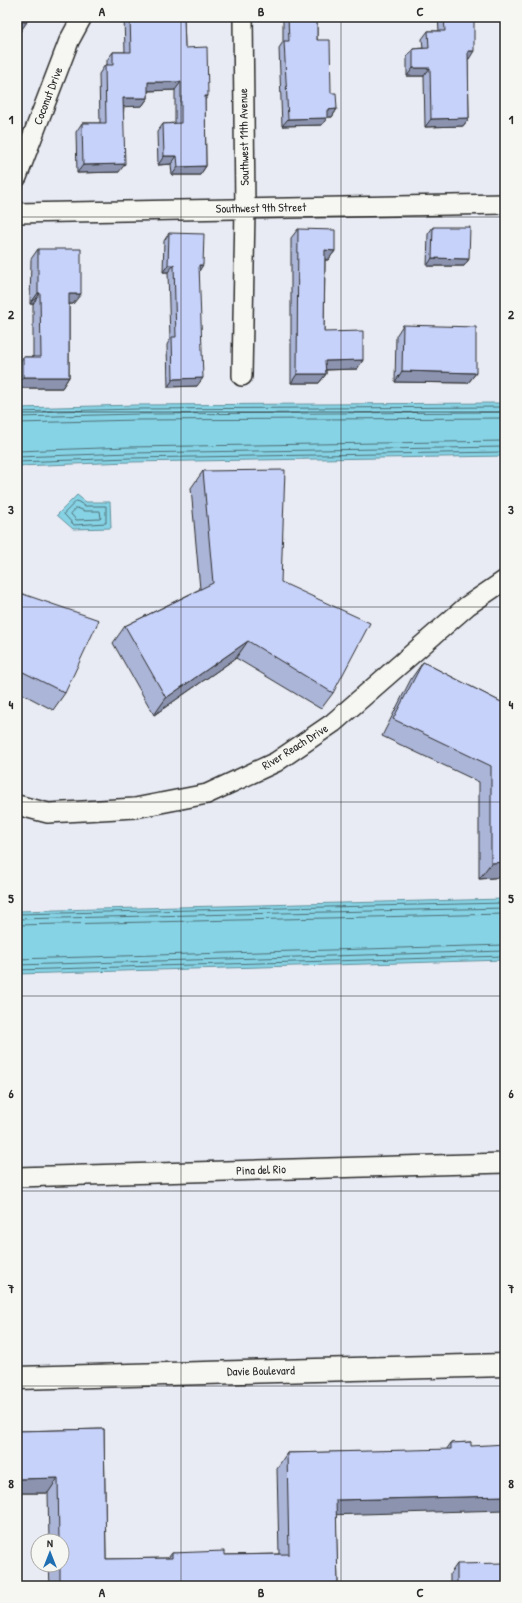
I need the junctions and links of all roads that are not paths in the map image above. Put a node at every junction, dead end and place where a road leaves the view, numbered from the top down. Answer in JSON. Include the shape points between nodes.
{"nodes":[{"id":1,"x":82,"y":17,"type":"edge"},
{"id":2,"x":243,"y":17,"type":"edge"},
{"id":3,"x":17,"y":177,"type":"edge"},
{"id":4,"x":505,"y":204,"type":"edge"},
{"id":5,"x":245,"y":209,"type":"junction"},
{"id":6,"x":17,"y":213,"type":"edge"},
{"id":7,"x":242,"y":376,"type":"dead end"},
{"id":8,"x":505,"y":580,"type":"edge"},
{"id":9,"x":17,"y":805,"type":"edge"},
{"id":10,"x":505,"y":1163,"type":"edge"},
{"id":11,"x":17,"y":1177,"type":"edge"},
{"id":12,"x":505,"y":1365,"type":"edge"},
{"id":13,"x":17,"y":1378,"type":"edge"}],
"edges":[{"from":1,"to":3,"type":"street","name":"Coconut Drive","via":[[70,41]]},
{"from":2,"to":5,"type":"street","name":"Southwest 11th Avenue"},
{"from":4,"to":5,"type":"street","name":"Southwest 9th Street"},
{"from":5,"to":6,"type":"street","name":"Southwest 9th Street"},
{"from":5,"to":7,"type":"street","name":"Southwest 11th Avenue"},
{"from":8,"to":9,"type":"street","name":"River Reach Drive","via":[[467,606],[333,723],[276,762],[207,794],[135,808],[48,813]]},
{"from":10,"to":11,"type":"street","name":"Pina del Rio"},
{"from":12,"to":13,"type":"main road","name":"Davie Boulevard"}]}
